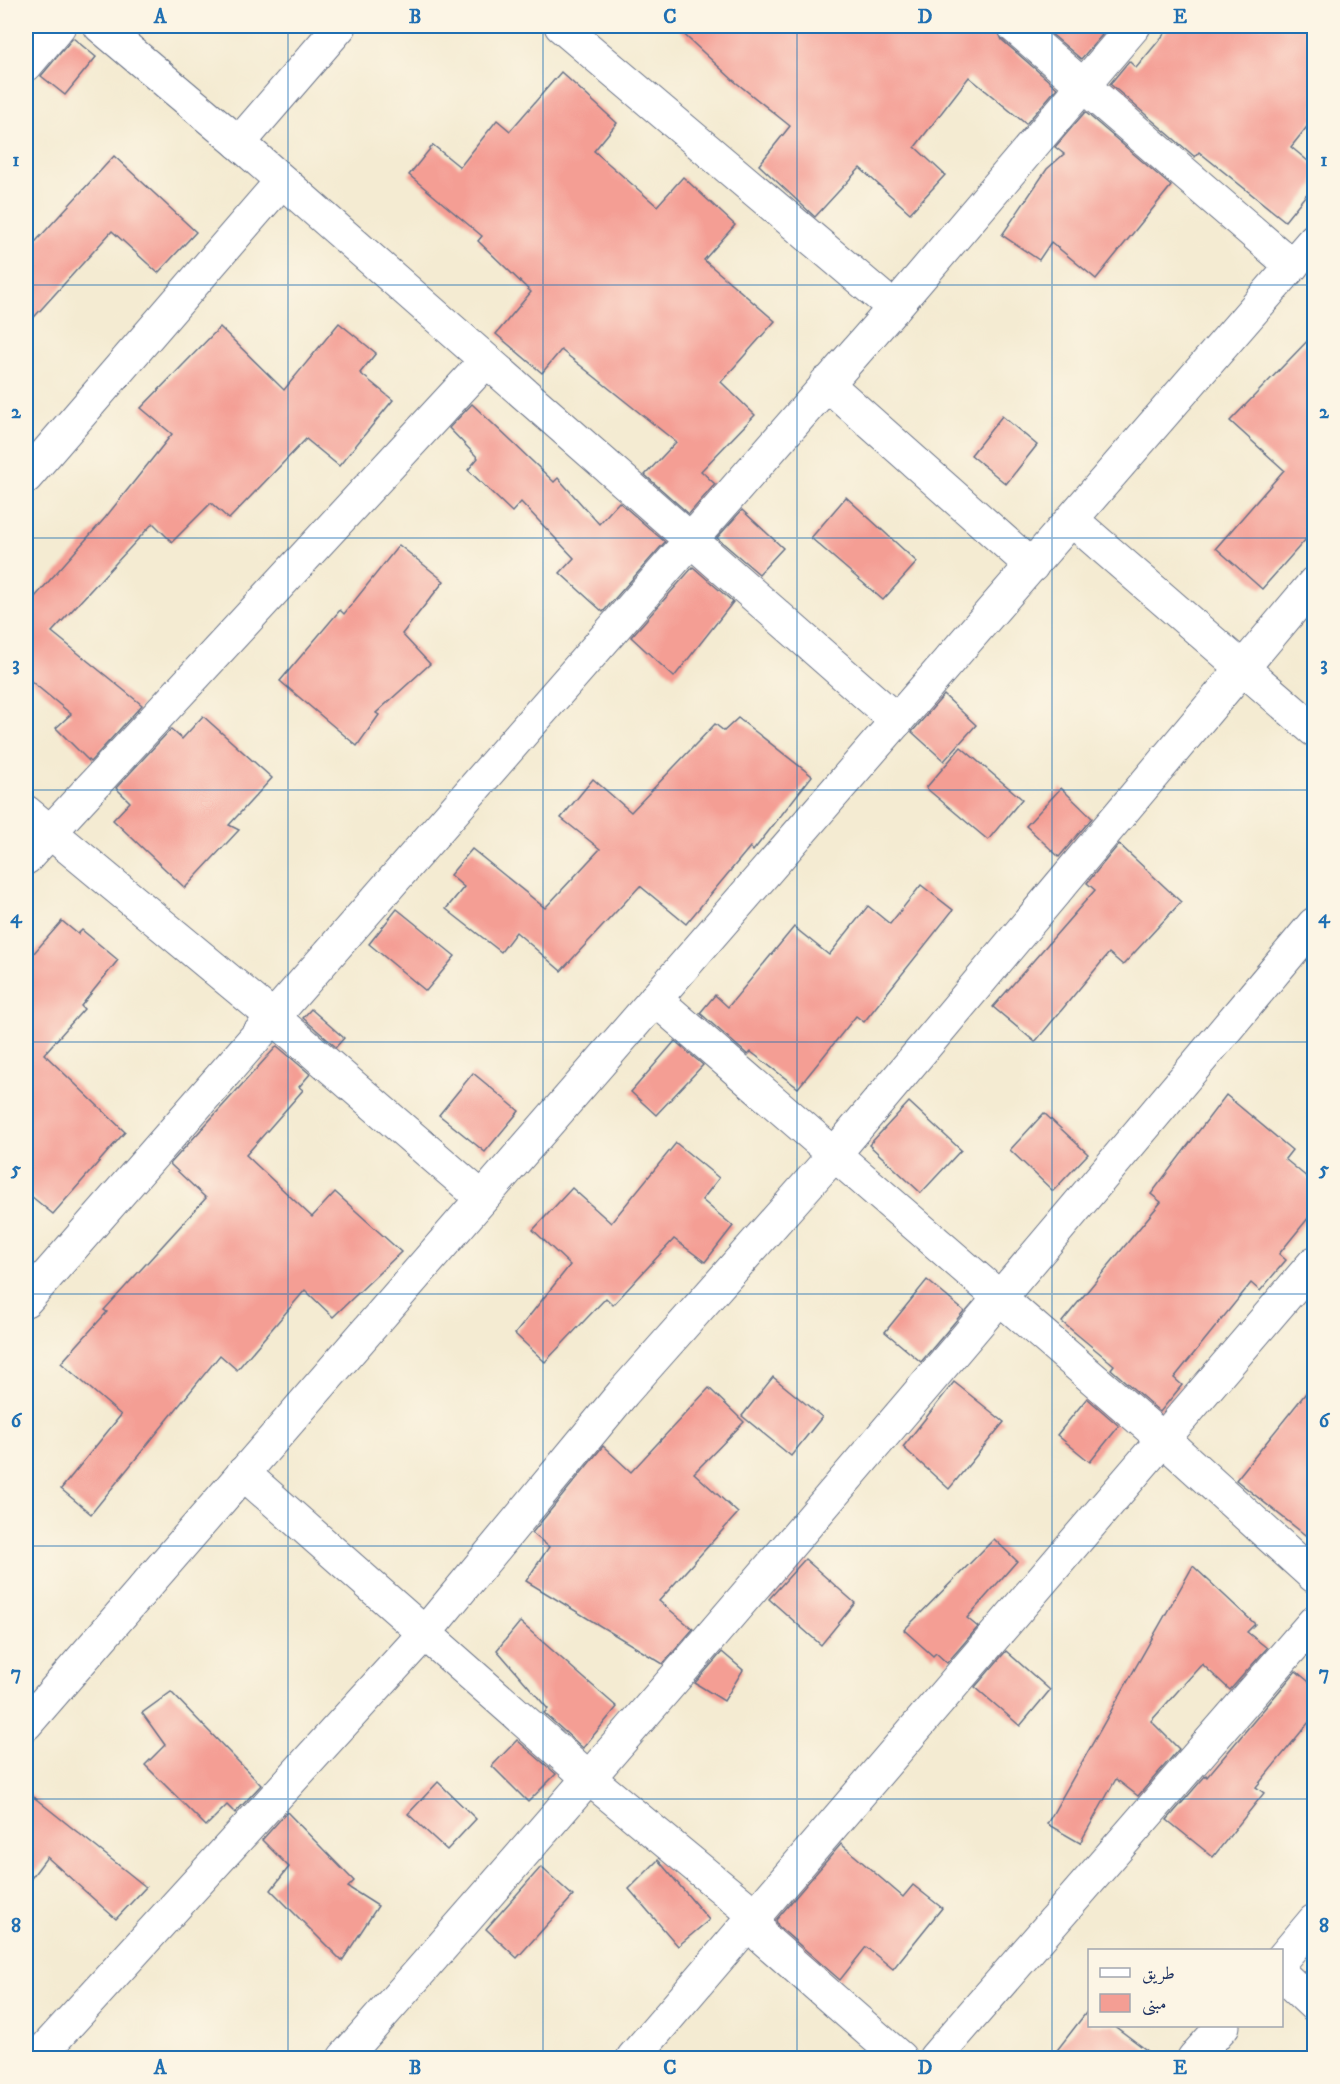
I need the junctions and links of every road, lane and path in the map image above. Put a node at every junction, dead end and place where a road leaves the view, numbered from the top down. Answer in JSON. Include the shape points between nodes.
{"nodes":[{"id":1,"x":59,"y":26,"type":"edge"},
{"id":2,"x":100,"y":26,"type":"edge"},
{"id":3,"x":340,"y":26,"type":"edge"},
{"id":4,"x":561,"y":26,"type":"edge"},
{"id":5,"x":1014,"y":26,"type":"edge"},
{"id":6,"x":1134,"y":26,"type":"edge"},
{"id":7,"x":26,"y":64,"type":"edge"},
{"id":8,"x":1083,"y":84,"type":"junction"},
{"id":9,"x":238,"y":143,"type":"junction"},
{"id":10,"x":281,"y":182,"type":"junction"},
{"id":11,"x":1314,"y":240,"type":"edge"},
{"id":12,"x":1293,"y":266,"type":"junction"},
{"id":13,"x":894,"y":308,"type":"junction"},
{"id":14,"x":486,"y":361,"type":"junction"},
{"id":15,"x":826,"y":383,"type":"junction"},
{"id":16,"x":26,"y":477,"type":"edge"},
{"id":17,"x":1072,"y":520,"type":"junction"},
{"id":18,"x":690,"y":542,"type":"junction"},
{"id":19,"x":1032,"y":566,"type":"junction"},
{"id":20,"x":1314,"y":583,"type":"edge"},
{"id":21,"x":1242,"y":669,"type":"junction"},
{"id":22,"x":897,"y":721,"type":"junction"},
{"id":23,"x":1314,"y":730,"type":"edge"},
{"id":24,"x":37,"y":822,"type":"edge"},
{"id":25,"x":26,"y":858,"type":"edge"},
{"id":26,"x":1314,"y":924,"type":"edge"},
{"id":27,"x":655,"y":999,"type":"junction"},
{"id":28,"x":273,"y":1017,"type":"junction"},
{"id":29,"x":833,"y":1156,"type":"junction"},
{"id":30,"x":482,"y":1198,"type":"junction"},
{"id":31,"x":1314,"y":1263,"type":"edge"},
{"id":32,"x":26,"y":1300,"type":"edge"},
{"id":33,"x":1000,"y":1300,"type":"junction"},
{"id":34,"x":1164,"y":1440,"type":"junction"},
{"id":35,"x":243,"y":1473,"type":"junction"},
{"id":36,"x":1314,"y":1576,"type":"edge"},
{"id":37,"x":1314,"y":1622,"type":"edge"},
{"id":38,"x":424,"y":1634,"type":"junction"},
{"id":39,"x":30,"y":1711,"type":"edge"},
{"id":40,"x":590,"y":1779,"type":"junction"},
{"id":41,"x":754,"y":1915,"type":"junction"},
{"id":42,"x":1314,"y":1921,"type":"edge"},
{"id":43,"x":1283,"y":1957,"type":"edge"},
{"id":44,"x":1283,"y":1977,"type":"edge"},
{"id":45,"x":1314,"y":2005,"type":"edge"},
{"id":46,"x":1221,"y":2027,"type":"edge"},
{"id":47,"x":37,"y":2058,"type":"edge"},
{"id":48,"x":344,"y":2058,"type":"edge"},
{"id":49,"x":633,"y":2058,"type":"edge"},
{"id":50,"x":900,"y":2058,"type":"edge"},
{"id":51,"x":935,"y":2058,"type":"edge"},
{"id":52,"x":1194,"y":2058,"type":"edge"}],
"edges":[{"from":1,"to":7,"type":"street"},
{"from":2,"to":9,"type":"street"},
{"from":3,"to":9,"type":"street"},
{"from":4,"to":13,"type":"street"},
{"from":5,"to":8,"type":"street"},
{"from":6,"to":8,"type":"street"},
{"from":8,"to":12,"type":"street"},
{"from":8,"to":13,"type":"street"},
{"from":9,"to":10,"type":"street"},
{"from":10,"to":14,"type":"street"},
{"from":10,"to":16,"type":"street"},
{"from":11,"to":12,"type":"street"},
{"from":12,"to":17,"type":"street"},
{"from":13,"to":15,"type":"street"},
{"from":14,"to":18,"type":"street"},
{"from":14,"to":24,"type":"street"},
{"from":15,"to":18,"type":"street"},
{"from":15,"to":19,"type":"street"},
{"from":17,"to":19,"type":"street"},
{"from":17,"to":21,"type":"street"},
{"from":18,"to":22,"type":"street"},
{"from":18,"to":28,"type":"street"},
{"from":19,"to":22,"type":"street"},
{"from":20,"to":21,"type":"street"},
{"from":21,"to":23,"type":"street"},
{"from":21,"to":29,"type":"street"},
{"from":22,"to":27,"type":"street"},
{"from":24,"to":25,"type":"street"},
{"from":24,"to":28,"type":"street"},
{"from":26,"to":33,"type":"street"},
{"from":27,"to":29,"type":"street"},
{"from":27,"to":30,"type":"street"},
{"from":28,"to":30,"type":"street"},
{"from":28,"to":32,"type":"street"},
{"from":29,"to":33,"type":"street"},
{"from":29,"to":38,"type":"street","via":[[623,1393]]},
{"from":30,"to":35,"type":"street"},
{"from":31,"to":34,"type":"street"},
{"from":33,"to":34,"type":"street"},
{"from":33,"to":40,"type":"street"},
{"from":34,"to":36,"type":"street"},
{"from":34,"to":41,"type":"street"},
{"from":35,"to":38,"type":"street"},
{"from":35,"to":39,"type":"street"},
{"from":37,"to":51,"type":"street"},
{"from":38,"to":40,"type":"street"},
{"from":38,"to":47,"type":"street"},
{"from":40,"to":41,"type":"street"},
{"from":40,"to":48,"type":"street"},
{"from":41,"to":49,"type":"street"},
{"from":41,"to":50,"type":"street","via":[[762,1937]]},
{"from":42,"to":43,"type":"street"},
{"from":44,"to":45,"type":"street"},
{"from":46,"to":52,"type":"street"}]}
